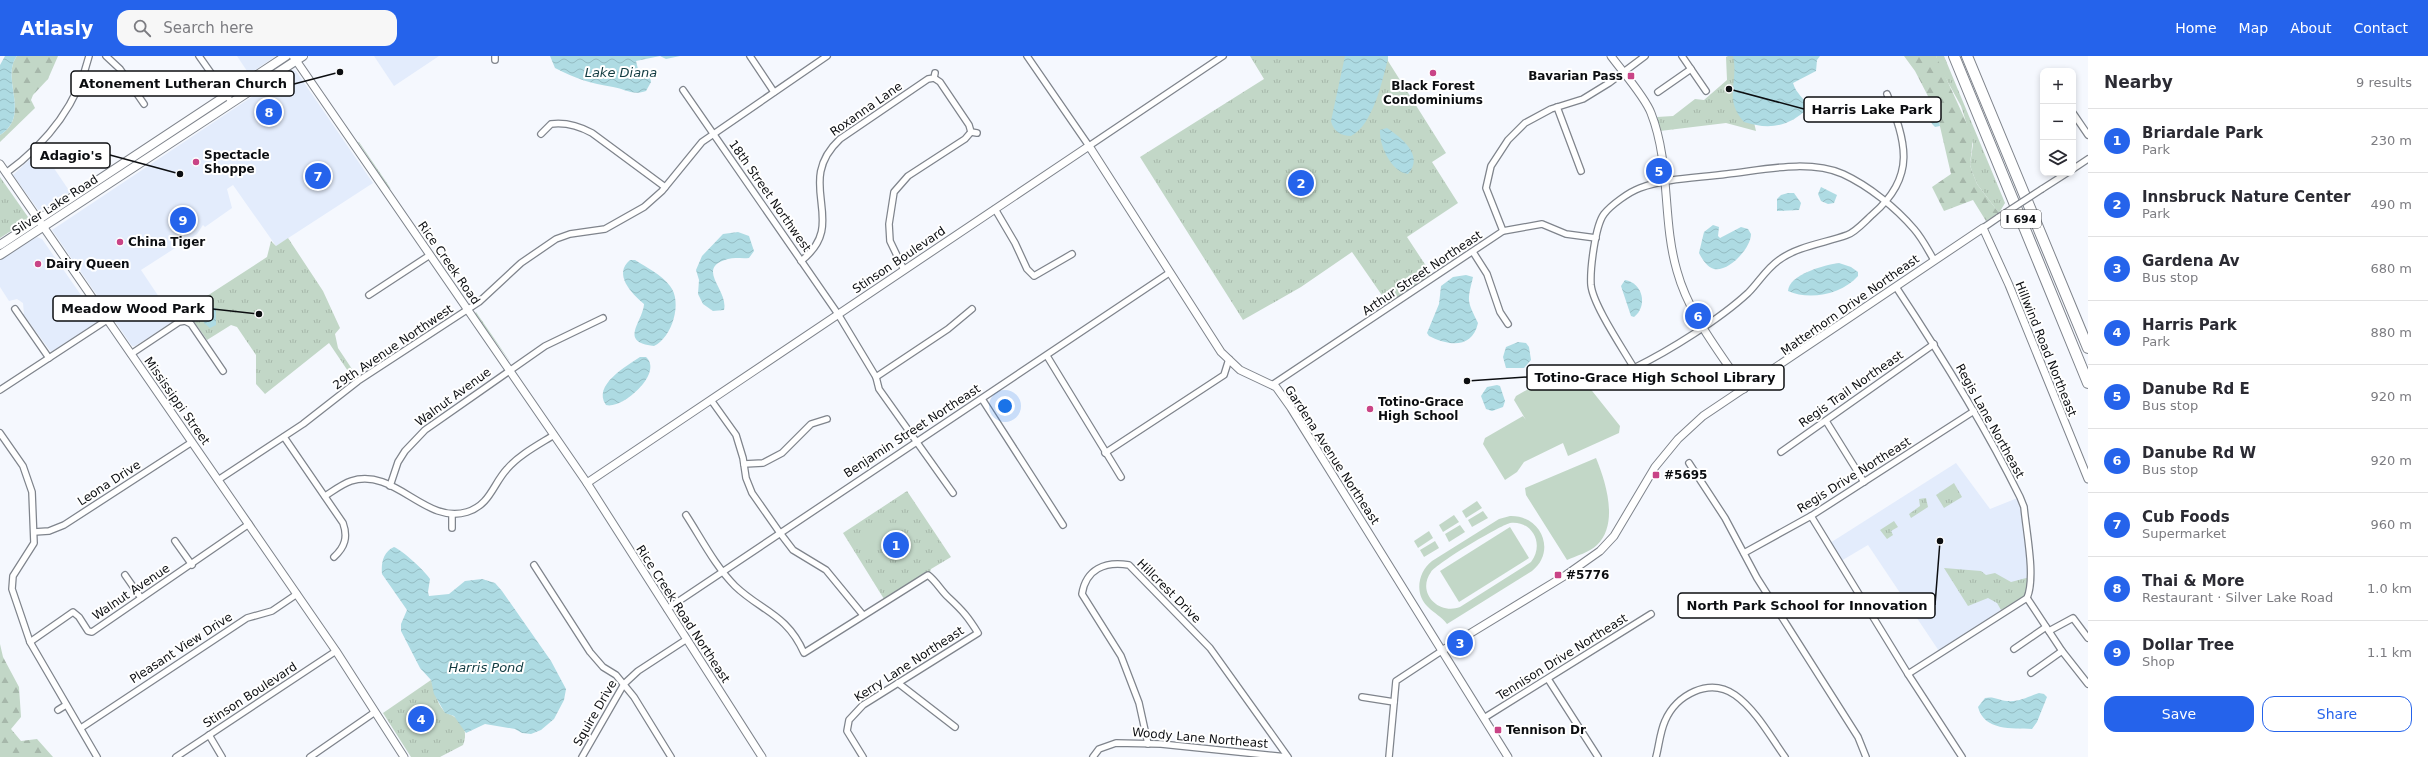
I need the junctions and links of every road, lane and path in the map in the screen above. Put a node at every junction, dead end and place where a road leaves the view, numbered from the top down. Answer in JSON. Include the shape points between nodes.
{"nodes":[{"id":1,"x":89,"y":56,"type":"edge"},
{"id":2,"x":106,"y":56,"type":"edge"},
{"id":3,"x":199,"y":56,"type":"edge"},
{"id":4,"x":286,"y":56,"type":"edge"},
{"id":5,"x":304,"y":56,"type":"edge"},
{"id":6,"x":750,"y":56,"type":"edge"},
{"id":7,"x":827,"y":56,"type":"edge"},
{"id":8,"x":1028,"y":56,"type":"edge"},
{"id":9,"x":1223,"y":56,"type":"edge"},
{"id":10,"x":1611,"y":56,"type":"edge"},
{"id":11,"x":1645,"y":56,"type":"edge"},
{"id":12,"x":1682,"y":56,"type":"edge"},
{"id":13,"x":1954,"y":56,"type":"edge"},
{"id":14,"x":1967,"y":56,"type":"edge"},
{"id":15,"x":295,"y":58,"type":"edge"},
{"id":16,"x":1691,"y":69,"type":"junction"},
{"id":17,"x":1623,"y":72,"type":"junction"},
{"id":18,"x":683,"y":90,"type":"dead end"},
{"id":19,"x":1706,"y":91,"type":"dead end"},
{"id":20,"x":774,"y":92,"type":"junction"},
{"id":21,"x":1658,"y":92,"type":"dead end"},
{"id":22,"x":1887,"y":94,"type":"dead end"},
{"id":23,"x":227,"y":96,"type":"junction"},
{"id":24,"x":232,"y":103,"type":"junction"},
{"id":25,"x":144,"y":104,"type":"dead end"},
{"id":26,"x":1557,"y":107,"type":"junction"},
{"id":27,"x":2076,"y":118,"type":"edge"},
{"id":28,"x":971,"y":132,"type":"junction"},
{"id":29,"x":713,"y":133,"type":"junction"},
{"id":30,"x":978,"y":133,"type":"dead end"},
{"id":31,"x":541,"y":134,"type":"dead end"},
{"id":32,"x":2088,"y":136,"type":"edge"},
{"id":33,"x":1089,"y":146,"type":"junction"},
{"id":34,"x":2088,"y":159,"type":"edge"},
{"id":35,"x":0,"y":164,"type":"edge"},
{"id":36,"x":2076,"y":167,"type":"edge"},
{"id":37,"x":1581,"y":171,"type":"dead end"},
{"id":38,"x":6,"y":173,"type":"junction"},
{"id":39,"x":2062,"y":176,"type":"edge"},
{"id":40,"x":1666,"y":182,"type":"junction"},
{"id":41,"x":665,"y":188,"type":"junction"},
{"id":42,"x":1886,"y":203,"type":"junction"},
{"id":43,"x":995,"y":209,"type":"junction"},
{"id":44,"x":38,"y":220,"type":"junction"},
{"id":45,"x":43,"y":228,"type":"junction"},
{"id":46,"x":1983,"y":228,"type":"junction"},
{"id":47,"x":1503,"y":231,"type":"junction"},
{"id":48,"x":1596,"y":238,"type":"junction"},
{"id":49,"x":0,"y":245,"type":"edge"},
{"id":50,"x":1473,"y":252,"type":"junction"},
{"id":51,"x":1072,"y":254,"type":"dead end"},
{"id":52,"x":0,"y":255,"type":"edge"},
{"id":53,"x":430,"y":255,"type":"junction"},
{"id":54,"x":1934,"y":260,"type":"junction"},
{"id":55,"x":801,"y":261,"type":"junction"},
{"id":56,"x":904,"y":270,"type":"junction"},
{"id":57,"x":1170,"y":273,"type":"junction"},
{"id":58,"x":1896,"y":287,"type":"junction"},
{"id":59,"x":369,"y":295,"type":"dead end"},
{"id":60,"x":2068,"y":299,"type":"junction"},
{"id":61,"x":15,"y":309,"type":"dead end"},
{"id":62,"x":972,"y":309,"type":"dead end"},
{"id":63,"x":467,"y":310,"type":"junction"},
{"id":64,"x":838,"y":314,"type":"junction"},
{"id":65,"x":603,"y":318,"type":"dead end"},
{"id":66,"x":107,"y":320,"type":"junction"},
{"id":67,"x":1508,"y":324,"type":"dead end"},
{"id":68,"x":1703,"y":326,"type":"junction"},
{"id":69,"x":1934,"y":344,"type":"junction"},
{"id":70,"x":2088,"y":344,"type":"edge"},
{"id":71,"x":2088,"y":348,"type":"edge"},
{"id":72,"x":131,"y":354,"type":"junction"},
{"id":73,"x":1047,"y":356,"type":"junction"},
{"id":74,"x":49,"y":358,"type":"junction"},
{"id":75,"x":1229,"y":360,"type":"junction"},
{"id":76,"x":509,"y":370,"type":"junction"},
{"id":77,"x":223,"y":371,"type":"dead end"},
{"id":78,"x":876,"y":377,"type":"junction"},
{"id":79,"x":2088,"y":383,"type":"edge"},
{"id":80,"x":1272,"y":385,"type":"junction"},
{"id":81,"x":1744,"y":389,"type":"junction"},
{"id":82,"x":0,"y":390,"type":"edge"},
{"id":83,"x":982,"y":399,"type":"junction"},
{"id":84,"x":711,"y":400,"type":"junction"},
{"id":85,"x":1974,"y":411,"type":"junction"},
{"id":86,"x":827,"y":419,"type":"dead end"},
{"id":87,"x":1826,"y":421,"type":"junction"},
{"id":88,"x":0,"y":433,"type":"edge"},
{"id":89,"x":554,"y":435,"type":"junction"},
{"id":90,"x":284,"y":438,"type":"junction"},
{"id":91,"x":192,"y":442,"type":"junction"},
{"id":92,"x":915,"y":442,"type":"junction"},
{"id":93,"x":1780,"y":452,"type":"dead end"},
{"id":94,"x":1105,"y":453,"type":"junction"},
{"id":95,"x":1689,"y":463,"type":"dead end"},
{"id":96,"x":744,"y":464,"type":"junction"},
{"id":97,"x":1121,"y":477,"type":"dead end"},
{"id":98,"x":2088,"y":479,"type":"edge"},
{"id":99,"x":218,"y":480,"type":"junction"},
{"id":100,"x":1864,"y":482,"type":"junction"},
{"id":101,"x":587,"y":483,"type":"junction"},
{"id":102,"x":390,"y":486,"type":"junction"},
{"id":103,"x":953,"y":493,"type":"dead end"},
{"id":104,"x":325,"y":496,"type":"junction"},
{"id":105,"x":452,"y":515,"type":"junction"},
{"id":106,"x":686,"y":515,"type":"dead end"},
{"id":107,"x":1811,"y":516,"type":"junction"},
{"id":108,"x":249,"y":524,"type":"junction"},
{"id":109,"x":1063,"y":526,"type":"dead end"},
{"id":110,"x":452,"y":528,"type":"dead end"},
{"id":111,"x":34,"y":532,"type":"junction"},
{"id":112,"x":780,"y":533,"type":"junction"},
{"id":113,"x":175,"y":541,"type":"dead end"},
{"id":114,"x":1744,"y":553,"type":"junction"},
{"id":115,"x":334,"y":557,"type":"dead end"},
{"id":116,"x":192,"y":564,"type":"junction"},
{"id":117,"x":534,"y":565,"type":"dead end"},
{"id":118,"x":724,"y":573,"type":"junction"},
{"id":119,"x":124,"y":575,"type":"dead end"},
{"id":120,"x":297,"y":594,"type":"junction"},
{"id":121,"x":141,"y":598,"type":"junction"},
{"id":122,"x":2027,"y":598,"type":"junction"},
{"id":123,"x":668,"y":609,"type":"junction"},
{"id":124,"x":1651,"y":614,"type":"dead end"},
{"id":125,"x":863,"y":615,"type":"junction"},
{"id":126,"x":2047,"y":629,"type":"junction"},
{"id":127,"x":2088,"y":638,"type":"edge"},
{"id":128,"x":687,"y":639,"type":"junction"},
{"id":129,"x":30,"y":642,"type":"junction"},
{"id":130,"x":2014,"y":649,"type":"dead end"},
{"id":131,"x":1442,"y":650,"type":"junction"},
{"id":132,"x":336,"y":651,"type":"junction"},
{"id":133,"x":2062,"y":651,"type":"junction"},
{"id":134,"x":2030,"y":672,"type":"dead end"},
{"id":135,"x":1908,"y":674,"type":"junction"},
{"id":136,"x":1548,"y":679,"type":"junction"},
{"id":137,"x":898,"y":683,"type":"junction"},
{"id":138,"x":624,"y":684,"type":"junction"},
{"id":139,"x":2088,"y":684,"type":"edge"},
{"id":140,"x":1362,"y":697,"type":"dead end"},
{"id":141,"x":1394,"y":702,"type":"junction"},
{"id":142,"x":66,"y":705,"type":"junction"},
{"id":143,"x":58,"y":710,"type":"dead end"},
{"id":144,"x":375,"y":712,"type":"junction"},
{"id":145,"x":1484,"y":718,"type":"junction"},
{"id":146,"x":955,"y":727,"type":"dead end"},
{"id":147,"x":80,"y":728,"type":"junction"},
{"id":148,"x":209,"y":735,"type":"junction"},
{"id":149,"x":1148,"y":744,"type":"junction"},
{"id":150,"x":98,"y":757,"type":"edge"},
{"id":151,"x":176,"y":757,"type":"edge"},
{"id":152,"x":222,"y":757,"type":"edge"},
{"id":153,"x":310,"y":757,"type":"edge"},
{"id":154,"x":404,"y":757,"type":"edge"},
{"id":155,"x":582,"y":757,"type":"edge"},
{"id":156,"x":671,"y":757,"type":"edge"},
{"id":157,"x":762,"y":757,"type":"edge"},
{"id":158,"x":861,"y":757,"type":"edge"},
{"id":159,"x":1093,"y":757,"type":"edge"},
{"id":160,"x":1287,"y":757,"type":"edge"},
{"id":161,"x":1389,"y":757,"type":"edge"},
{"id":162,"x":1508,"y":757,"type":"edge"},
{"id":163,"x":1598,"y":757,"type":"edge"},
{"id":164,"x":1656,"y":757,"type":"edge"},
{"id":165,"x":1785,"y":757,"type":"edge"},
{"id":166,"x":1866,"y":757,"type":"edge"},
{"id":167,"x":1962,"y":757,"type":"edge"}],
"edges":[{"from":1,"to":38,"type":"street","via":[[79,90],[56,126],[32,153]]},
{"from":2,"to":25,"type":"street","via":[[120,69]]},
{"from":3,"to":23,"type":"street"},
{"from":4,"to":23,"type":"main road"},
{"from":5,"to":15,"type":"main road","name":"Silver Lake Road"},
{"from":6,"to":20,"type":"street"},
{"from":7,"to":20,"type":"street","name":"29th Avenue Northwest"},
{"from":8,"to":33,"type":"street"},
{"from":9,"to":33,"type":"street","name":"Stinson Boulevard"},
{"from":10,"to":17,"type":"street"},
{"from":11,"to":17,"type":"street"},
{"from":12,"to":16,"type":"street"},
{"from":13,"to":79,"type":"highway","number":"I 694"},
{"from":14,"to":60,"type":"highway","number":"I 694"},
{"from":15,"to":24,"type":"main road","name":"Silver Lake Road"},
{"from":15,"to":53,"type":"street","name":"Rice Creek Road"},
{"from":16,"to":19,"type":"street"},
{"from":16,"to":21,"type":"street"},
{"from":17,"to":26,"type":"street","via":[[1583,99]]},
{"from":17,"to":40,"type":"street","via":[[1651,112],[1662,152]]},
{"from":18,"to":29,"type":"street","name":"18th Street Northwest"},
{"from":20,"to":29,"type":"street","name":"29th Avenue Northwest"},
{"from":22,"to":42,"type":"street","via":[[1899,126],[1905,154],[1901,177]]},
{"from":23,"to":24,"type":"street"},
{"from":23,"to":44,"type":"main road"},
{"from":24,"to":45,"type":"main road","name":"Silver Lake Road"},
{"from":26,"to":37,"type":"street"},
{"from":26,"to":47,"type":"street","via":[[1525,123],[1508,140],[1491,166],[1486,188]]},
{"from":27,"to":32,"type":"street"},
{"from":28,"to":30,"type":"street"},
{"from":28,"to":55,"type":"street","name":"Roxanna Lane","via":[[969,125],[934,75],[840,139],[829,150],[822,163],[819,181],[822,235],[814,250]]},
{"from":28,"to":56,"type":"street","via":[[966,139],[902,180],[894,192],[889,224],[890,241]]},
{"from":29,"to":41,"type":"street","name":"29th Avenue Northwest","via":[[694,149]]},
{"from":29,"to":55,"type":"street","name":"18th Street Northwest"},
{"from":31,"to":41,"type":"street","via":[[551,124],[579,126]]},
{"from":33,"to":43,"type":"street","name":"Stinson Boulevard"},
{"from":33,"to":57,"type":"street","name":"Gardena Avenue Northeast"},
{"from":34,"to":36,"type":"street"},
{"from":35,"to":38,"type":"street","name":"Mississippi Street"},
{"from":38,"to":44,"type":"street","name":"Mississippi Street"},
{"from":39,"to":46,"type":"street","name":"Matterhorn Drive Northeast","bridge":true},
{"from":40,"to":42,"type":"street","via":[[1791,167],[1814,167],[1843,174]]},
{"from":40,"to":48,"type":"street","via":[[1640,188],[1626,197],[1604,215]]},
{"from":40,"to":68,"type":"street","via":[[1676,270],[1690,306]]},
{"from":41,"to":63,"type":"street","name":"29th Avenue Northwest","via":[[644,207],[613,226],[556,239],[520,263],[489,294]]},
{"from":42,"to":54,"type":"street","via":[[1915,230]]},
{"from":42,"to":68,"type":"street","via":[[1849,235],[1795,251],[1780,259],[1765,271],[1749,292]]},
{"from":43,"to":51,"type":"street","via":[[1027,269],[1034,276]]},
{"from":43,"to":56,"type":"street","name":"Stinson Boulevard"},
{"from":44,"to":45,"type":"street","name":"Mississippi Street"},
{"from":44,"to":49,"type":"main road"},
{"from":45,"to":52,"type":"main road","name":"Silver Lake Road"},
{"from":45,"to":66,"type":"street","name":"Mississippi Street"},
{"from":46,"to":54,"type":"street","name":"Matterhorn Drive Northeast"},
{"from":46,"to":98,"type":"street","name":"Hillwind Road Northeast"},
{"from":47,"to":48,"type":"street","name":"Arthur Street Northeast","via":[[1542,224],[1566,234]]},
{"from":47,"to":50,"type":"street","name":"Arthur Street Northeast"},
{"from":48,"to":68,"type":"street","via":[[1591,286],[1597,302],[1634,368]]},
{"from":50,"to":67,"type":"street","via":[[1487,274],[1500,312]]},
{"from":50,"to":80,"type":"street","name":"Arthur Street Northeast"},
{"from":53,"to":59,"type":"street"},
{"from":53,"to":63,"type":"street","name":"Rice Creek Road"},
{"from":54,"to":58,"type":"street","name":"Matterhorn Drive Northeast"},
{"from":55,"to":64,"type":"street","name":"18th Street Northwest"},
{"from":56,"to":64,"type":"street","name":"Stinson Boulevard"},
{"from":57,"to":73,"type":"street","name":"Benjamin Street Northeast"},
{"from":57,"to":75,"type":"street","name":"Gardena Avenue Northeast","via":[[1221,352]]},
{"from":58,"to":69,"type":"street","name":"Regis Lane Northeast"},
{"from":58,"to":81,"type":"street","name":"Matterhorn Drive Northeast"},
{"from":60,"to":70,"type":"highway"},
{"from":60,"to":71,"type":"highway","number":"I 694"},
{"from":61,"to":74,"type":"street"},
{"from":62,"to":78,"type":"street","via":[[948,329]]},
{"from":63,"to":76,"type":"street","name":"Rice Creek Road"},
{"from":63,"to":90,"type":"street","name":"29th Avenue Northwest","via":[[358,382]]},
{"from":64,"to":78,"type":"street","name":"18th Street Northwest"},
{"from":64,"to":84,"type":"street","name":"Stinson Boulevard"},
{"from":65,"to":76,"type":"street","name":"Walnut Avenue","via":[[566,334]]},
{"from":66,"to":72,"type":"street","name":"Mississippi Street"},
{"from":66,"to":74,"type":"street"},
{"from":68,"to":81,"type":"street"},
{"from":69,"to":85,"type":"street","name":"Regis Lane Northeast"},
{"from":69,"to":87,"type":"street","name":"Regis Trail Northeast"},
{"from":72,"to":77,"type":"street","via":[[179,322],[185,321],[191,324]]},
{"from":72,"to":91,"type":"street","name":"Mississippi Street"},
{"from":73,"to":83,"type":"street","name":"Benjamin Street Northeast"},
{"from":73,"to":94,"type":"street"},
{"from":74,"to":82,"type":"street"},
{"from":75,"to":80,"type":"street","name":"Gardena Avenue Northeast","via":[[1240,370]]},
{"from":75,"to":94,"type":"street","via":[[1224,375]]},
{"from":76,"to":89,"type":"street","name":"Rice Creek Road"},
{"from":76,"to":102,"type":"street","name":"Walnut Avenue","via":[[418,436],[398,462]]},
{"from":78,"to":92,"type":"street","name":"18th Street Northwest","via":[[879,389]]},
{"from":80,"to":131,"type":"street","name":"Gardena Avenue Northeast","via":[[1291,408]]},
{"from":81,"to":131,"type":"street","name":"Matterhorn Drive Northeast","via":[[1704,416],[1678,439],[1655,467],[1614,536],[1600,551],[1566,575]]},
{"from":83,"to":92,"type":"street","name":"Benjamin Street Northeast"},
{"from":83,"to":109,"type":"street"},
{"from":84,"to":96,"type":"street","via":[[736,435]]},
{"from":84,"to":101,"type":"street","name":"Stinson Boulevard"},
{"from":85,"to":100,"type":"street","name":"Regis Drive Northeast"},
{"from":85,"to":122,"type":"street","name":"Regis Lane Northeast","via":[[2024,507],[2030,577],[2030,592]]},
{"from":86,"to":96,"type":"street","via":[[811,424],[782,453],[763,463]]},
{"from":87,"to":93,"type":"street","name":"Regis Trail Northeast"},
{"from":87,"to":100,"type":"street"},
{"from":88,"to":111,"type":"street","via":[[28,475],[32,492]]},
{"from":89,"to":101,"type":"street","name":"Rice Creek Road"},
{"from":89,"to":105,"type":"street","via":[[513,463],[490,497],[479,507]]},
{"from":90,"to":99,"type":"street","name":"29th Avenue Northwest"},
{"from":90,"to":104,"type":"street"},
{"from":91,"to":99,"type":"street","name":"Mississippi Street"},
{"from":91,"to":111,"type":"street","name":"Leona Drive","via":[[64,525],[49,531]]},
{"from":92,"to":103,"type":"street","name":"18th Street Northwest","via":[[922,448]]},
{"from":92,"to":112,"type":"street","name":"Benjamin Street Northeast"},
{"from":94,"to":97,"type":"street"},
{"from":95,"to":114,"type":"street","via":[[1725,518]]},
{"from":96,"to":112,"type":"street","via":[[752,493]]},
{"from":99,"to":108,"type":"street","name":"Mississippi Street"},
{"from":100,"to":107,"type":"street","name":"Regis Drive Northeast"},
{"from":101,"to":123,"type":"street","name":"Rice Creek Road Northeast"},
{"from":102,"to":104,"type":"street","via":[[373,479],[360,479],[345,484]]},
{"from":102,"to":105,"type":"street","via":[[440,512]]},
{"from":104,"to":115,"type":"street","via":[[340,518],[346,533],[343,548]]},
{"from":105,"to":110,"type":"street"},
{"from":106,"to":118,"type":"street"},
{"from":107,"to":114,"type":"street","name":"Regis Drive Northeast"},
{"from":107,"to":135,"type":"street"},
{"from":108,"to":116,"type":"street","name":"Walnut Avenue"},
{"from":108,"to":120,"type":"street","name":"Mississippi Street"},
{"from":111,"to":129,"type":"street","via":[[32,549],[15,572],[12,582]]},
{"from":112,"to":118,"type":"street","name":"Benjamin Street Northeast"},
{"from":112,"to":125,"type":"street","via":[[793,550],[826,570]]},
{"from":113,"to":116,"type":"street"},
{"from":114,"to":166,"type":"street","via":[[1757,578],[1858,737]]},
{"from":116,"to":121,"type":"street","name":"Walnut Avenue"},
{"from":117,"to":138,"type":"street","via":[[590,652]]},
{"from":118,"to":123,"type":"street","name":"Benjamin Street Northeast"},
{"from":118,"to":125,"type":"street","via":[[749,598],[777,615],[804,653]]},
{"from":119,"to":121,"type":"street"},
{"from":120,"to":132,"type":"street","name":"Mississippi Street"},
{"from":120,"to":147,"type":"street","name":"Pleasant View Drive","via":[[272,610],[247,618]]},
{"from":121,"to":129,"type":"street","name":"Walnut Avenue","via":[[90,632],[72,612]]},
{"from":122,"to":126,"type":"street"},
{"from":122,"to":135,"type":"street"},
{"from":123,"to":128,"type":"street","name":"Rice Creek Road Northeast"},
{"from":124,"to":136,"type":"street","name":"Tennison Drive Northeast"},
{"from":125,"to":137,"type":"street","name":"Kerry Lane Northeast","via":[[928,575],[961,607],[978,633]]},
{"from":126,"to":127,"type":"street","via":[[2073,618]]},
{"from":126,"to":130,"type":"street"},
{"from":126,"to":133,"type":"street"},
{"from":128,"to":138,"type":"street","name":"Squire Drive","via":[[638,671]]},
{"from":128,"to":157,"type":"street","name":"Rice Creek Road Northeast"},
{"from":129,"to":142,"type":"street"},
{"from":131,"to":141,"type":"street","via":[[1396,681]]},
{"from":131,"to":145,"type":"street","name":"Gardena Avenue Northeast"},
{"from":132,"to":144,"type":"street","name":"Mississippi Street"},
{"from":132,"to":148,"type":"street","name":"Stinson Boulevard"},
{"from":133,"to":134,"type":"street"},
{"from":133,"to":139,"type":"street"},
{"from":135,"to":167,"type":"street"},
{"from":136,"to":145,"type":"street","name":"Tennison Drive Northeast"},
{"from":136,"to":163,"type":"street"},
{"from":137,"to":146,"type":"street"},
{"from":137,"to":158,"type":"street","name":"Kerry Lane Northeast","via":[[863,705],[849,720],[847,731]]},
{"from":138,"to":155,"type":"street","name":"Squire Drive"},
{"from":138,"to":156,"type":"street"},
{"from":140,"to":141,"type":"street"},
{"from":141,"to":161,"type":"street"},
{"from":142,"to":143,"type":"street"},
{"from":142,"to":147,"type":"street"},
{"from":144,"to":153,"type":"street"},
{"from":144,"to":154,"type":"street","name":"Mississippi Street"},
{"from":145,"to":162,"type":"street","name":"Gardena Avenue Northeast"},
{"from":147,"to":150,"type":"street"},
{"from":148,"to":151,"type":"street","name":"Stinson Boulevard"},
{"from":148,"to":152,"type":"street"},
{"from":149,"to":159,"type":"street","name":"Woody Lane Northeast","via":[[1116,743],[1099,749]]},
{"from":149,"to":160,"type":"street","name":"Woody Lane Northeast"},
{"from":149,"to":160,"type":"street","name":"Hillcrest Drive","via":[[1139,703],[1121,656],[1082,594],[1084,580],[1094,571],[1116,563],[1129,565],[1210,648]]},
{"from":164,"to":165,"type":"street","via":[[1664,722],[1673,707],[1685,696],[1705,686],[1721,688],[1735,695],[1753,712]]}]}
